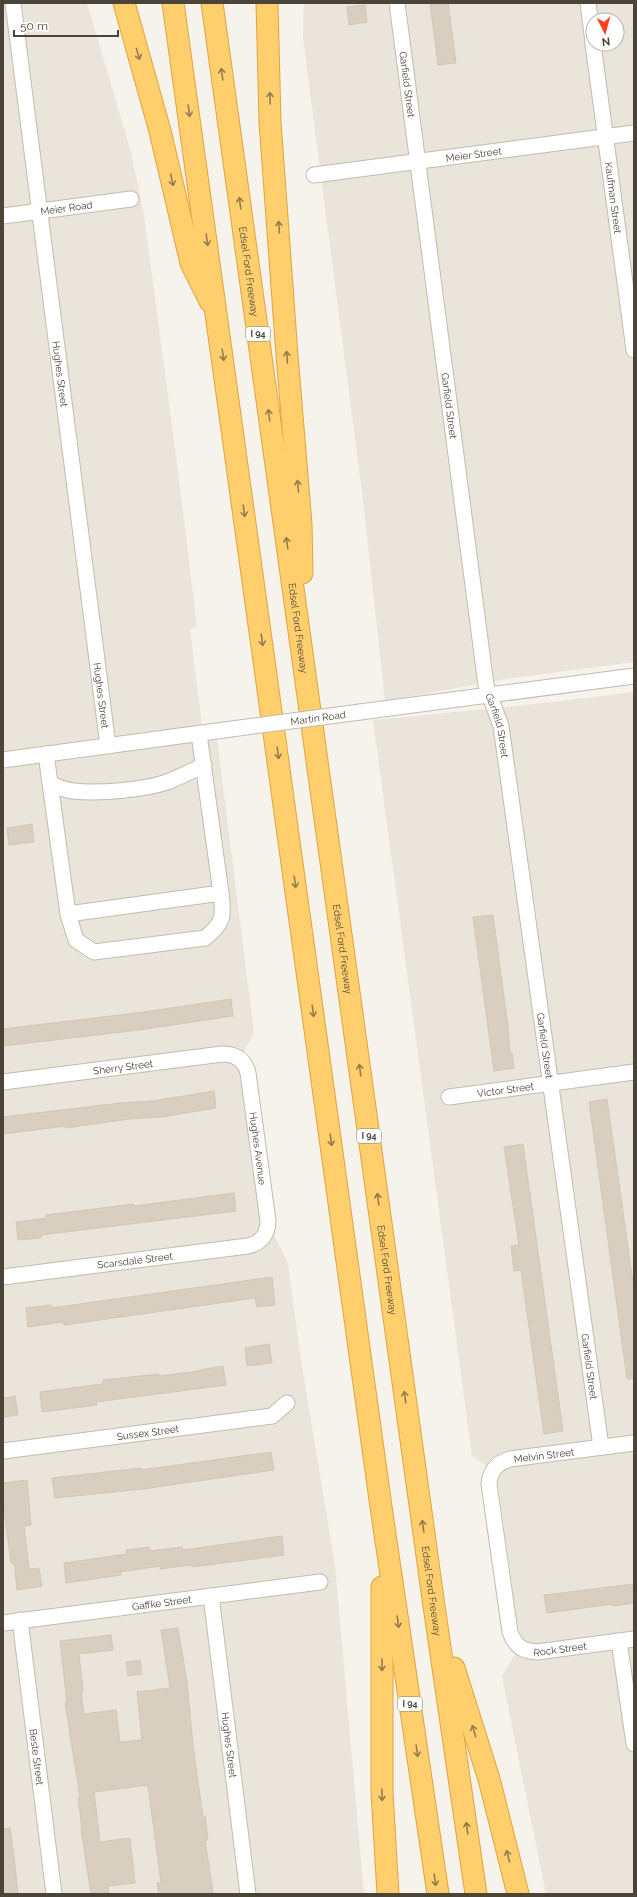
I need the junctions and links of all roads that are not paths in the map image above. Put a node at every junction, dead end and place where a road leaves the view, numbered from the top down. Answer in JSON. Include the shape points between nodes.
{"nodes":[{"id":1,"x":13,"y":3,"type":"edge"},
{"id":2,"x":124,"y":3,"type":"edge"},
{"id":3,"x":173,"y":3,"type":"edge"},
{"id":4,"x":212,"y":3,"type":"edge"},
{"id":5,"x":267,"y":3,"type":"edge"},
{"id":6,"x":397,"y":3,"type":"edge"},
{"id":7,"x":594,"y":52,"type":"edge"},
{"id":8,"x":634,"y":133,"type":"edge"},
{"id":9,"x":605,"y":137,"type":"junction"},
{"id":10,"x":418,"y":163,"type":"junction"},
{"id":11,"x":314,"y":175,"type":"dead end"},
{"id":12,"x":131,"y":199,"type":"dead end"},
{"id":13,"x":40,"y":211,"type":"junction"},
{"id":14,"x":3,"y":216,"type":"edge"},
{"id":15,"x":218,"y":317,"type":"junction"},
{"id":16,"x":634,"y":350,"type":"edge"},
{"id":17,"x":303,"y":665,"type":"junction"},
{"id":18,"x":634,"y":676,"type":"edge"},
{"id":19,"x":490,"y":694,"type":"junction"},
{"id":20,"x":200,"y":734,"type":"junction"},
{"id":21,"x":108,"y":746,"type":"junction"},
{"id":22,"x":46,"y":754,"type":"junction"},
{"id":23,"x":3,"y":760,"type":"edge"},
{"id":24,"x":204,"y":765,"type":"junction"},
{"id":25,"x":50,"y":783,"type":"junction"},
{"id":26,"x":221,"y":894,"type":"junction"},
{"id":27,"x":68,"y":914,"type":"junction"},
{"id":28,"x":242,"y":1060,"type":"joint"},
{"id":29,"x":634,"y":1072,"type":"edge"},
{"id":30,"x":3,"y":1082,"type":"edge"},
{"id":31,"x":551,"y":1084,"type":"junction"},
{"id":32,"x":449,"y":1097,"type":"dead end"},
{"id":33,"x":264,"y":1236,"type":"joint"},
{"id":34,"x":3,"y":1277,"type":"edge"},
{"id":35,"x":287,"y":1403,"type":"dead end"},
{"id":36,"x":634,"y":1443,"type":"edge"},
{"id":37,"x":601,"y":1447,"type":"junction"},
{"id":38,"x":3,"y":1451,"type":"edge"},
{"id":39,"x":382,"y":1514,"type":"junction"},
{"id":40,"x":502,"y":1573,"type":"joint"},
{"id":41,"x":320,"y":1582,"type":"dead end"},
{"id":42,"x":211,"y":1596,"type":"junction"},
{"id":43,"x":434,"y":1606,"type":"junction"},
{"id":44,"x":20,"y":1620,"type":"junction"},
{"id":45,"x":3,"y":1623,"type":"edge"},
{"id":46,"x":627,"y":1640,"type":"edge"},
{"id":47,"x":634,"y":1744,"type":"edge"},
{"id":48,"x":54,"y":1894,"type":"edge"},
{"id":49,"x":248,"y":1894,"type":"edge"},
{"id":50,"x":388,"y":1894,"type":"edge"},
{"id":51,"x":438,"y":1894,"type":"edge"},
{"id":52,"x":476,"y":1894,"type":"edge"},
{"id":53,"x":518,"y":1894,"type":"edge"}],
"edges":[{"from":1,"to":13,"type":"street","name":"Hughes Street"},
{"from":2,"to":15,"type":"highway","one_way":true,"via":[[160,131],[191,263]]},
{"from":3,"to":15,"type":"highway","number":"I 94","one_way":true},
{"from":17,"to":4,"type":"highway","name":"Edsel Ford Freeway","number":"I 94","one_way":true},
{"from":17,"to":5,"type":"highway","one_way":true,"via":[[301,524],[270,122]]},
{"from":6,"to":10,"type":"street","name":"Garfield Street"},
{"from":7,"to":9,"type":"street","name":"Kaufman Street"},
{"from":8,"to":9,"type":"street","name":"Meier Street"},
{"from":9,"to":10,"type":"street","name":"Meier Street"},
{"from":9,"to":16,"type":"street","name":"Kaufman Street"},
{"from":10,"to":11,"type":"street","name":"Meier Street"},
{"from":10,"to":19,"type":"street","name":"Garfield Street","via":[[486,685]]},
{"from":12,"to":13,"type":"street","name":"Meier Road"},
{"from":13,"to":14,"type":"street","name":"Meier Road"},
{"from":13,"to":21,"type":"street","name":"Hughes Street"},
{"from":15,"to":39,"type":"highway","number":"I 94","one_way":true},
{"from":43,"to":17,"type":"highway","name":"Edsel Ford Freeway","number":"I 94","one_way":true},
{"from":18,"to":19,"type":"street","name":"Martin Road"},
{"from":19,"to":20,"type":"street","name":"Martin Road","bridge":true},
{"from":19,"to":31,"type":"street","name":"Garfield Street","via":[[501,726]]},
{"from":20,"to":21,"type":"street","name":"Martin Road"},
{"from":20,"to":24,"type":"street"},
{"from":21,"to":22,"type":"street","name":"Martin Road"},
{"from":22,"to":23,"type":"street","name":"Martin Road"},
{"from":22,"to":25,"type":"street"},
{"from":24,"to":25,"type":"street","via":[[166,782],[139,787],[94,792],[72,791]]},
{"from":24,"to":26,"type":"street"},
{"from":25,"to":27,"type":"street"},
{"from":26,"to":27,"type":"street"},
{"from":26,"to":27,"type":"street","via":[[224,915],[215,930],[205,938],[94,952],[76,940]]},
{"from":28,"to":30,"type":"street","name":"Sherry Street","via":[[222,1054]]},
{"from":28,"to":33,"type":"street","name":"Hughes Avenue","via":[[248,1073],[268,1221]]},
{"from":29,"to":31,"type":"street","name":"Victor Street"},
{"from":31,"to":32,"type":"street","name":"Victor Street"},
{"from":31,"to":37,"type":"street","name":"Garfield Street"},
{"from":33,"to":34,"type":"street","name":"Scarsdale Street","via":[[256,1244],[248,1246]]},
{"from":35,"to":38,"type":"street","name":"Sussex Street","via":[[272,1416]]},
{"from":36,"to":37,"type":"street","name":"Melvin Street"},
{"from":37,"to":40,"type":"street","name":"Melvin Street","via":[[510,1459],[495,1466],[489,1478]]},
{"from":39,"to":50,"type":"highway","one_way":true,"via":[[382,1792]]},
{"from":39,"to":51,"type":"highway","number":"I 94","one_way":true},
{"from":40,"to":46,"type":"street","name":"Rock Street","via":[[510,1632],[514,1642],[521,1649],[529,1652]]},
{"from":41,"to":42,"type":"street","name":"Gaffke Street"},
{"from":42,"to":44,"type":"street","name":"Gaffke Street"},
{"from":42,"to":49,"type":"street","name":"Hughes Street"},
{"from":52,"to":43,"type":"highway","name":"Edsel Ford Freeway","number":"I 94","one_way":true},
{"from":53,"to":43,"type":"highway","one_way":true,"via":[[489,1780]]},
{"from":44,"to":45,"type":"street","name":"Gaffke Street"},
{"from":44,"to":48,"type":"street","name":"Beste Street"},
{"from":46,"to":47,"type":"street"}]}
